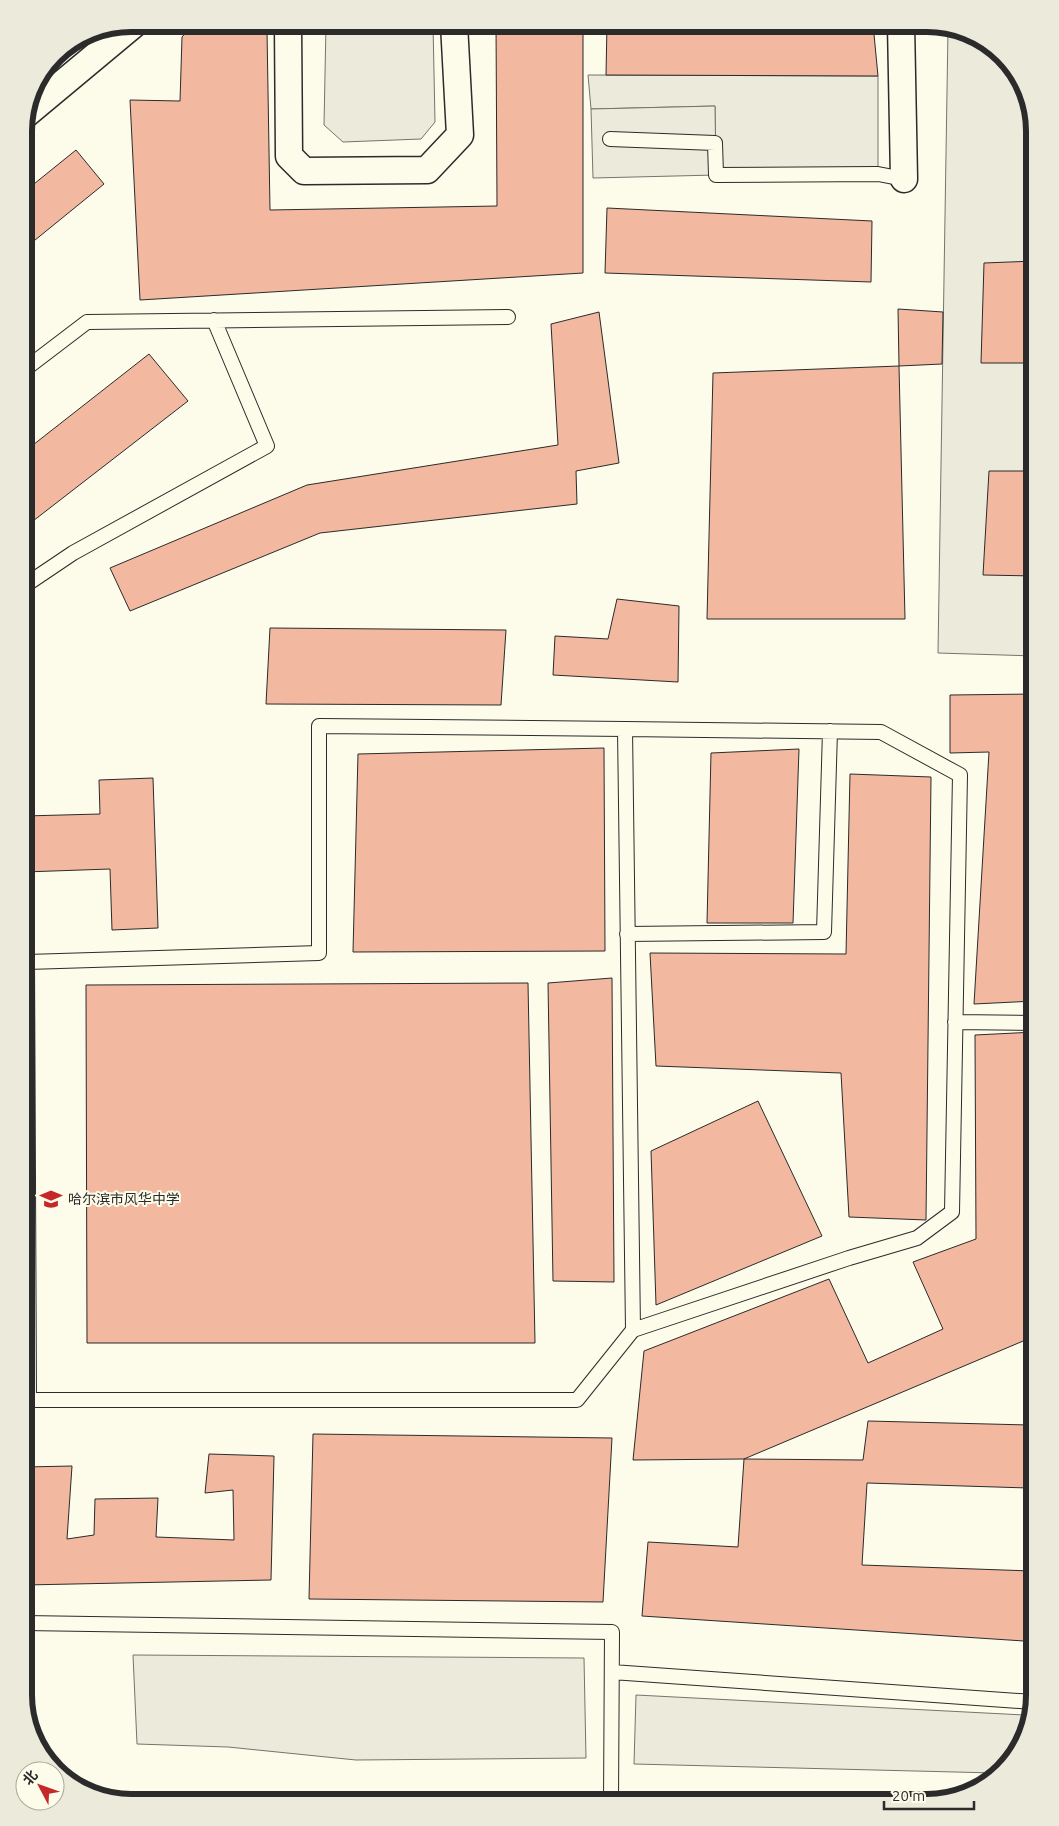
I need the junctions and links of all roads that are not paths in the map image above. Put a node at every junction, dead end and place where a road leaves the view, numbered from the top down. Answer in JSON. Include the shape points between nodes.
{"nodes":[{"id":1,"x":123,"y":33,"type":"edge"},
{"id":2,"x":288,"y":33,"type":"edge"},
{"id":3,"x":454,"y":33,"type":"edge"},
{"id":4,"x":901,"y":33,"type":"edge"},
{"id":5,"x":36,"y":106,"type":"edge"},
{"id":6,"x":610,"y":139,"type":"dead end"},
{"id":7,"x":904,"y":179,"type":"joint"},
{"id":8,"x":508,"y":317,"type":"dead end"},
{"id":9,"x":214,"y":320,"type":"junction"},
{"id":10,"x":33,"y":363,"type":"edge"},
{"id":11,"x":33,"y":580,"type":"edge"},
{"id":12,"x":625,"y":729,"type":"junction"},
{"id":13,"x":830,"y":731,"type":"junction"},
{"id":14,"x":628,"y":934,"type":"junction"},
{"id":15,"x":32,"y":962,"type":"edge"},
{"id":16,"x":955,"y":1022,"type":"junction"},
{"id":17,"x":1026,"y":1024,"type":"edge"},
{"id":18,"x":633,"y":1330,"type":"junction"},
{"id":19,"x":32,"y":1401,"type":"edge"},
{"id":20,"x":32,"y":1623,"type":"edge"},
{"id":21,"x":612,"y":1672,"type":"junction"},
{"id":22,"x":1026,"y":1702,"type":"edge"},
{"id":23,"x":611,"y":1794,"type":"edge"}],
"edges":[{"from":1,"to":5,"type":"street"},
{"from":2,"to":3,"type":"street","via":[[289,156],[304,171],[427,170],[460,135]]},
{"from":4,"to":7,"type":"street"},
{"from":6,"to":7,"type":"lane","via":[[715,143],[716,175],[878,174]]},
{"from":8,"to":9,"type":"lane"},
{"from":9,"to":10,"type":"lane","via":[[87,322]]},
{"from":9,"to":11,"type":"lane","via":[[267,446],[73,553]]},
{"from":12,"to":13,"type":"lane"},
{"from":12,"to":14,"type":"lane"},
{"from":12,"to":15,"type":"lane","via":[[319,726],[319,953]]},
{"from":13,"to":14,"type":"lane","via":[[824,932]]},
{"from":13,"to":16,"type":"lane","via":[[882,732],[960,775]]},
{"from":14,"to":18,"type":"lane"},
{"from":16,"to":17,"type":"lane"},
{"from":16,"to":18,"type":"lane","via":[[952,1212],[917,1238]]},
{"from":18,"to":19,"type":"lane","via":[[576,1400]]},
{"from":20,"to":21,"type":"lane","via":[[612,1632]]},
{"from":21,"to":22,"type":"lane"},
{"from":21,"to":23,"type":"lane"}]}
